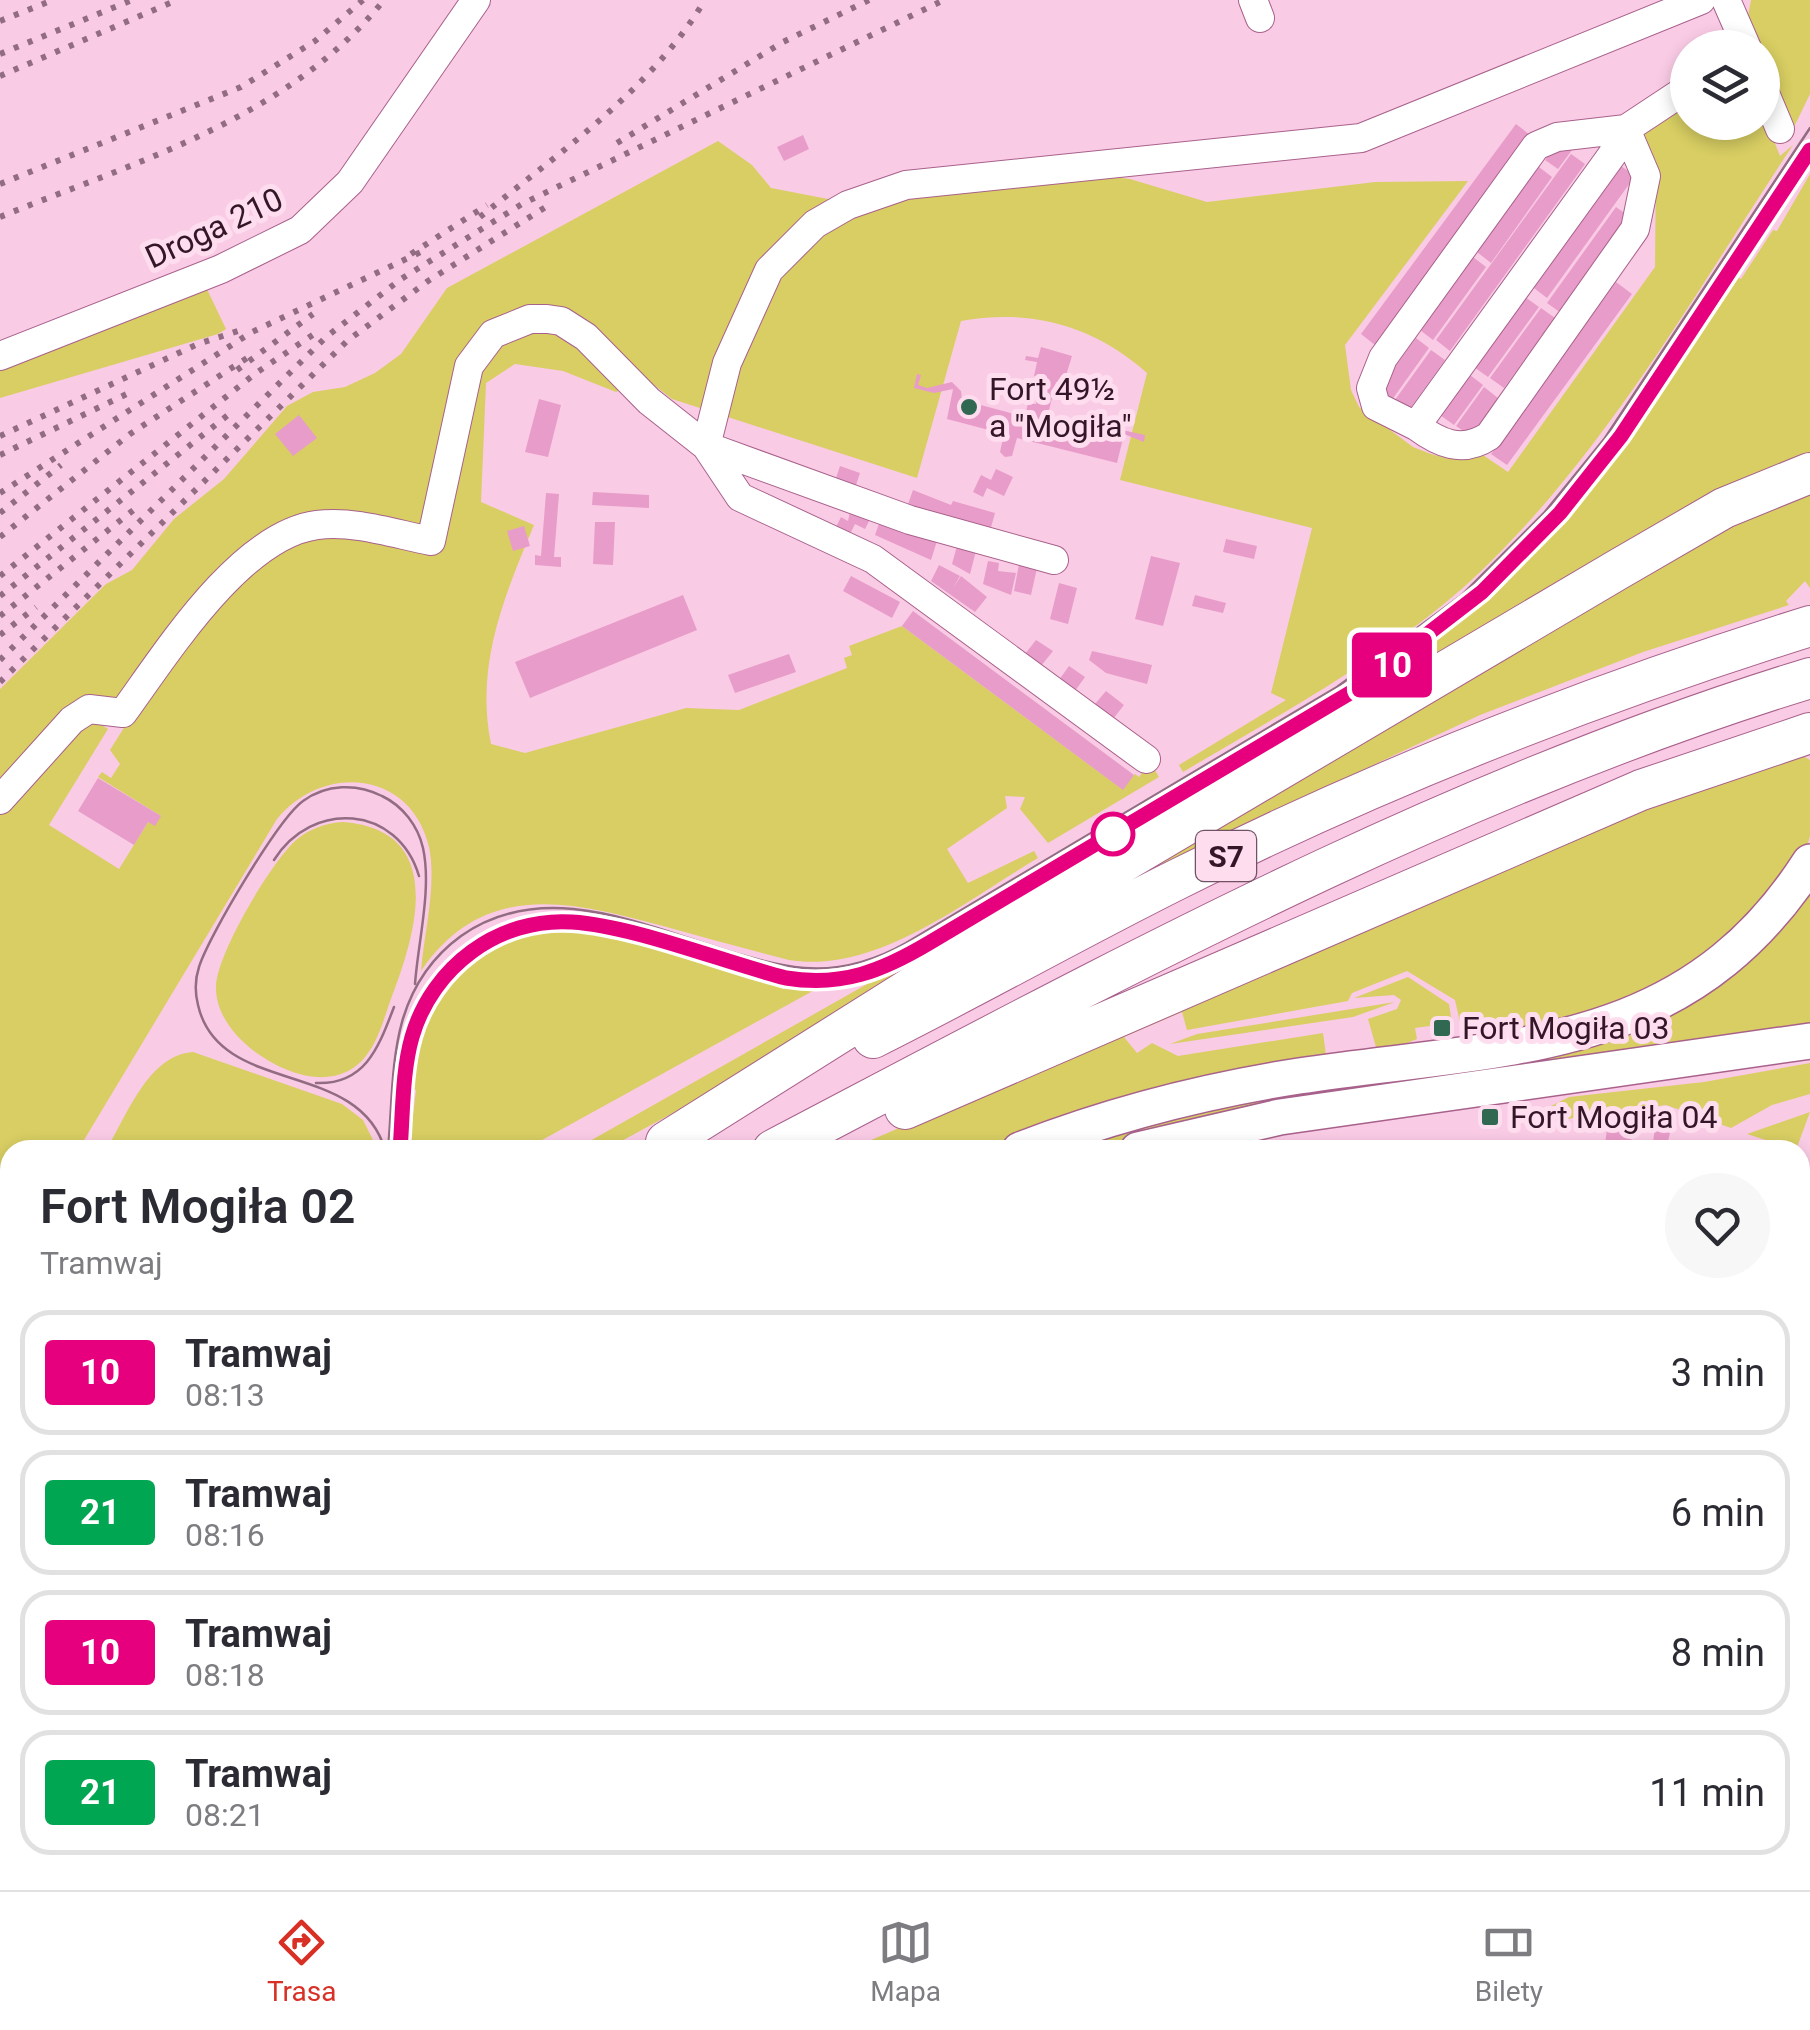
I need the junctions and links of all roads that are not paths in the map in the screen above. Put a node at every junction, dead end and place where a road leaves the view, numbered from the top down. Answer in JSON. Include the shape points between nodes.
{"nodes":[{"id":1,"x":476,"y":0,"type":"edge"},
{"id":2,"x":1701,"y":0,"type":"edge"},
{"id":3,"x":1726,"y":0,"type":"edge"},
{"id":4,"x":1738,"y":30,"type":"edge"},
{"id":5,"x":1670,"y":100,"type":"edge"},
{"id":6,"x":1626,"y":128,"type":"junction"},
{"id":7,"x":0,"y":356,"type":"edge"},
{"id":8,"x":1416,"y":426,"type":"junction"},
{"id":9,"x":706,"y":446,"type":"junction"},
{"id":10,"x":1810,"y":472,"type":"edge"},
{"id":11,"x":1054,"y":560,"type":"dead end"},
{"id":12,"x":1810,"y":626,"type":"edge"},
{"id":13,"x":1810,"y":678,"type":"edge"},
{"id":14,"x":1800,"y":741,"type":"edge"},
{"id":15,"x":1146,"y":759,"type":"dead end"},
{"id":16,"x":0,"y":800,"type":"edge"},
{"id":17,"x":1810,"y":862,"type":"edge"},
{"id":18,"x":1810,"y":1041,"type":"edge"},
{"id":19,"x":668,"y":1140,"type":"edge"},
{"id":20,"x":670,"y":1140,"type":"edge"},
{"id":21,"x":792,"y":1140,"type":"edge"},
{"id":22,"x":817,"y":1140,"type":"edge"},
{"id":23,"x":1049,"y":1140,"type":"edge"},
{"id":24,"x":1181,"y":1140,"type":"edge"}],
"edges":[{"from":1,"to":7,"type":"street","name":"Droga 210","via":[[350,182],[300,230]]},
{"from":2,"to":9,"type":"street","via":[[1361,138],[906,185],[848,205],[815,224],[769,270],[727,363]]},
{"from":3,"to":4,"type":"street"},
{"from":5,"to":6,"type":"street"},
{"from":6,"to":8,"type":"street"},
{"from":6,"to":8,"type":"street","via":[[1646,176],[1643,207],[1626,244],[1489,436],[1460,446],[1438,442]]},
{"from":6,"to":8,"type":"street","via":[[1558,136],[1536,146],[1383,358],[1370,388],[1376,406]]},
{"from":9,"to":11,"type":"street","via":[[910,520]]},
{"from":9,"to":15,"type":"street","via":[[740,496],[873,558]]},
{"from":9,"to":16,"type":"street","via":[[574,328],[547,319],[511,324],[480,347],[470,366],[430,541],[336,524],[287,534],[243,565],[123,713],[89,709],[72,720]]},
{"from":10,"to":19,"type":"highway","via":[[1724,508],[1616,570],[930,976]]},
{"from":12,"to":20,"type":"highway","number":"S7","via":[[1698,661],[1344,801]]},
{"from":13,"to":21,"type":"highway","number":"S7","via":[[1597,749],[1360,850]]},
{"from":14,"to":22,"type":"highway","via":[[1642,790],[905,1109]]},
{"from":17,"to":23,"type":"main road","via":[[1735,953],[1674,996],[1623,1020],[1527,1045],[1221,1090]]},
{"from":18,"to":24,"type":"main road","via":[[1280,1117]]}]}
